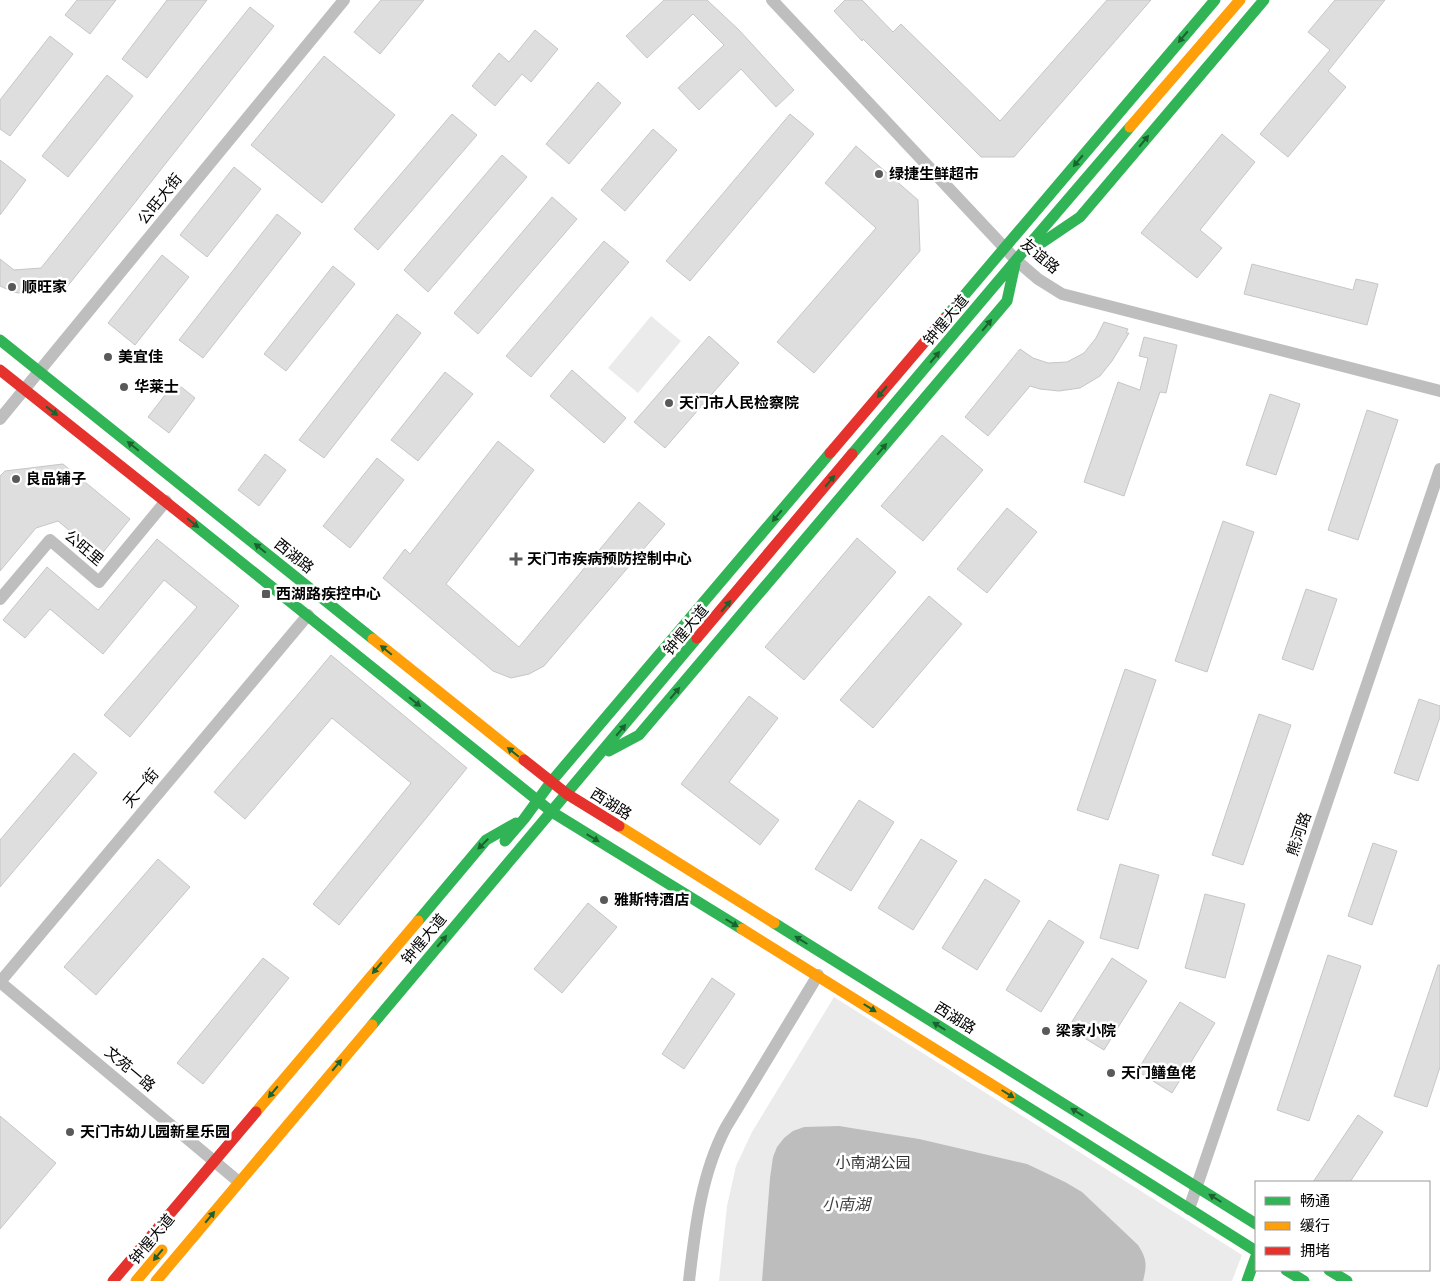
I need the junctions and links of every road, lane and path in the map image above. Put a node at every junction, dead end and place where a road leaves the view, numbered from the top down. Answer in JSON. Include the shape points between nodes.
{"nodes":[{"id":1,"x":344,"y":0,"type":"edge"},
{"id":2,"x":772,"y":0,"type":"edge"},
{"id":3,"x":1215,"y":0,"type":"edge"},
{"id":4,"x":1240,"y":0,"type":"edge"},
{"id":5,"x":1264,"y":0,"type":"edge"},
{"id":6,"x":1045,"y":184,"type":"dead end"},
{"id":7,"x":1005,"y":248,"type":"junction"},
{"id":8,"x":1016,"y":260,"type":"junction"},
{"id":9,"x":976,"y":265,"type":"dead end"},
{"id":10,"x":0,"y":340,"type":"edge"},
{"id":11,"x":0,"y":370,"type":"edge"},
{"id":12,"x":40,"y":371,"type":"junction"},
{"id":13,"x":25,"y":390,"type":"junction"},
{"id":14,"x":1440,"y":392,"type":"edge"},
{"id":15,"x":0,"y":419,"type":"edge"},
{"id":16,"x":1440,"y":469,"type":"edge"},
{"id":17,"x":166,"y":501,"type":"junction"},
{"id":18,"x":0,"y":599,"type":"edge"},
{"id":19,"x":308,"y":615,"type":"junction"},
{"id":20,"x":590,"y":718,"type":"dead end"},
{"id":21,"x":581,"y":746,"type":"junction"},
{"id":22,"x":598,"y":757,"type":"junction"},
{"id":23,"x":551,"y":782,"type":"junction"},
{"id":24,"x":567,"y":794,"type":"junction"},
{"id":25,"x":537,"y":801,"type":"junction"},
{"id":26,"x":552,"y":812,"type":"junction"},
{"id":27,"x":524,"y":819,"type":"junction"},
{"id":28,"x":532,"y":834,"type":"junction"},
{"id":29,"x":498,"y":849,"type":"dead end"},
{"id":30,"x":527,"y":859,"type":"dead end"},
{"id":31,"x":818,"y":975,"type":"junction"},
{"id":32,"x":0,"y":982,"type":"edge"},
{"id":33,"x":214,"y":1161,"type":"junction"},
{"id":34,"x":239,"y":1182,"type":"junction"},
{"id":35,"x":1196,"y":1187,"type":"junction"},
{"id":36,"x":1189,"y":1209,"type":"junction"},
{"id":37,"x":1255,"y":1223,"type":"edge"},
{"id":38,"x":167,"y":1244,"type":"dead end"},
{"id":39,"x":1255,"y":1250,"type":"edge"},
{"id":40,"x":1255,"y":1259,"type":"edge"},
{"id":41,"x":1288,"y":1271,"type":"edge"},
{"id":42,"x":1331,"y":1271,"type":"edge"},
{"id":43,"x":113,"y":1281,"type":"edge"},
{"id":44,"x":136,"y":1281,"type":"edge"},
{"id":45,"x":156,"y":1281,"type":"edge"},
{"id":46,"x":689,"y":1281,"type":"edge"},
{"id":47,"x":1247,"y":1281,"type":"edge"},
{"id":48,"x":1304,"y":1281,"type":"edge"},
{"id":49,"x":1347,"y":1281,"type":"edge"}],
"edges":[{"from":1,"to":12,"type":"street","name":"公旺大街"},
{"from":2,"to":7,"type":"street","name":"友谊路"},
{"from":3,"to":7,"type":"main road","name":"钟惺大道","one_way":true},
{"from":4,"to":8,"type":"main road","name":"钟惺大道"},
{"from":8,"to":5,"type":"main road","one_way":true,"via":[[1080,217]]},
{"from":6,"to":7,"type":"main road"},
{"from":7,"to":8,"type":"street","name":"友谊路"},
{"from":7,"to":9,"type":"main road"},
{"from":7,"to":21,"type":"main road","name":"钟惺大道","one_way":true},
{"from":8,"to":14,"type":"street","name":"友谊路","via":[[1038,280],[1062,294]]},
{"from":22,"to":8,"type":"main road","name":"钟惺大道","one_way":true},
{"from":22,"to":8,"type":"main road","one_way":true,"via":[[639,735],[1007,302]]},
{"from":10,"to":12,"type":"main road","name":"西湖路"},
{"from":11,"to":13,"type":"main road"},
{"from":12,"to":13,"type":"street","name":"公旺大街"},
{"from":23,"to":12,"type":"main road","name":"西湖路","one_way":true},
{"from":13,"to":15,"type":"street","name":"公旺大街"},
{"from":13,"to":17,"type":"main road","one_way":true},
{"from":16,"to":35,"type":"street","name":"熊河路"},
{"from":17,"to":18,"type":"street","name":"公旺里","via":[[99,582],[50,540]]},
{"from":17,"to":19,"type":"main road","one_way":true},
{"from":19,"to":25,"type":"main road","one_way":true},
{"from":19,"to":32,"type":"street","name":"天一街"},
{"from":20,"to":21,"type":"main road"},
{"from":21,"to":23,"type":"main road","name":"钟惺大道"},
{"from":22,"to":24,"type":"main road","name":"钟惺大道"},
{"from":23,"to":24,"type":"main road","name":"西湖路"},
{"from":23,"to":25,"type":"main road","name":"钟惺大道"},
{"from":24,"to":26,"type":"main road","name":"钟惺大道"},
{"from":35,"to":24,"type":"main road","name":"西湖路","one_way":true},
{"from":25,"to":26,"type":"main road"},
{"from":25,"to":27,"type":"main road","name":"钟惺大道"},
{"from":26,"to":28,"type":"main road","name":"钟惺大道"},
{"from":26,"to":31,"type":"main road","one_way":true},
{"from":27,"to":29,"type":"main road","name":"钟惺大道"},
{"from":27,"to":33,"type":"main road","one_way":true,"via":[[486,840]]},
{"from":28,"to":30,"type":"main road"},
{"from":34,"to":28,"type":"main road","name":"钟惺大道","one_way":true},
{"from":31,"to":36,"type":"main road","one_way":true},
{"from":31,"to":46,"type":"street","via":[[717,1144],[702,1191]]},
{"from":32,"to":33,"type":"street","name":"文苑一路"},
{"from":33,"to":34,"type":"street","name":"文苑一路"},
{"from":33,"to":43,"type":"main road"},
{"from":45,"to":34,"type":"main road","name":"钟惺大道","one_way":true},
{"from":35,"to":36,"type":"street","name":"熊河路"},
{"from":37,"to":35,"type":"main road","name":"西湖路","one_way":true},
{"from":36,"to":39,"type":"main road"},
{"from":38,"to":44,"type":"main road","name":"钟惺大道","one_way":true},
{"from":40,"to":47,"type":"main road"},
{"from":41,"to":48,"type":"main road"},
{"from":42,"to":49,"type":"main road"}]}
